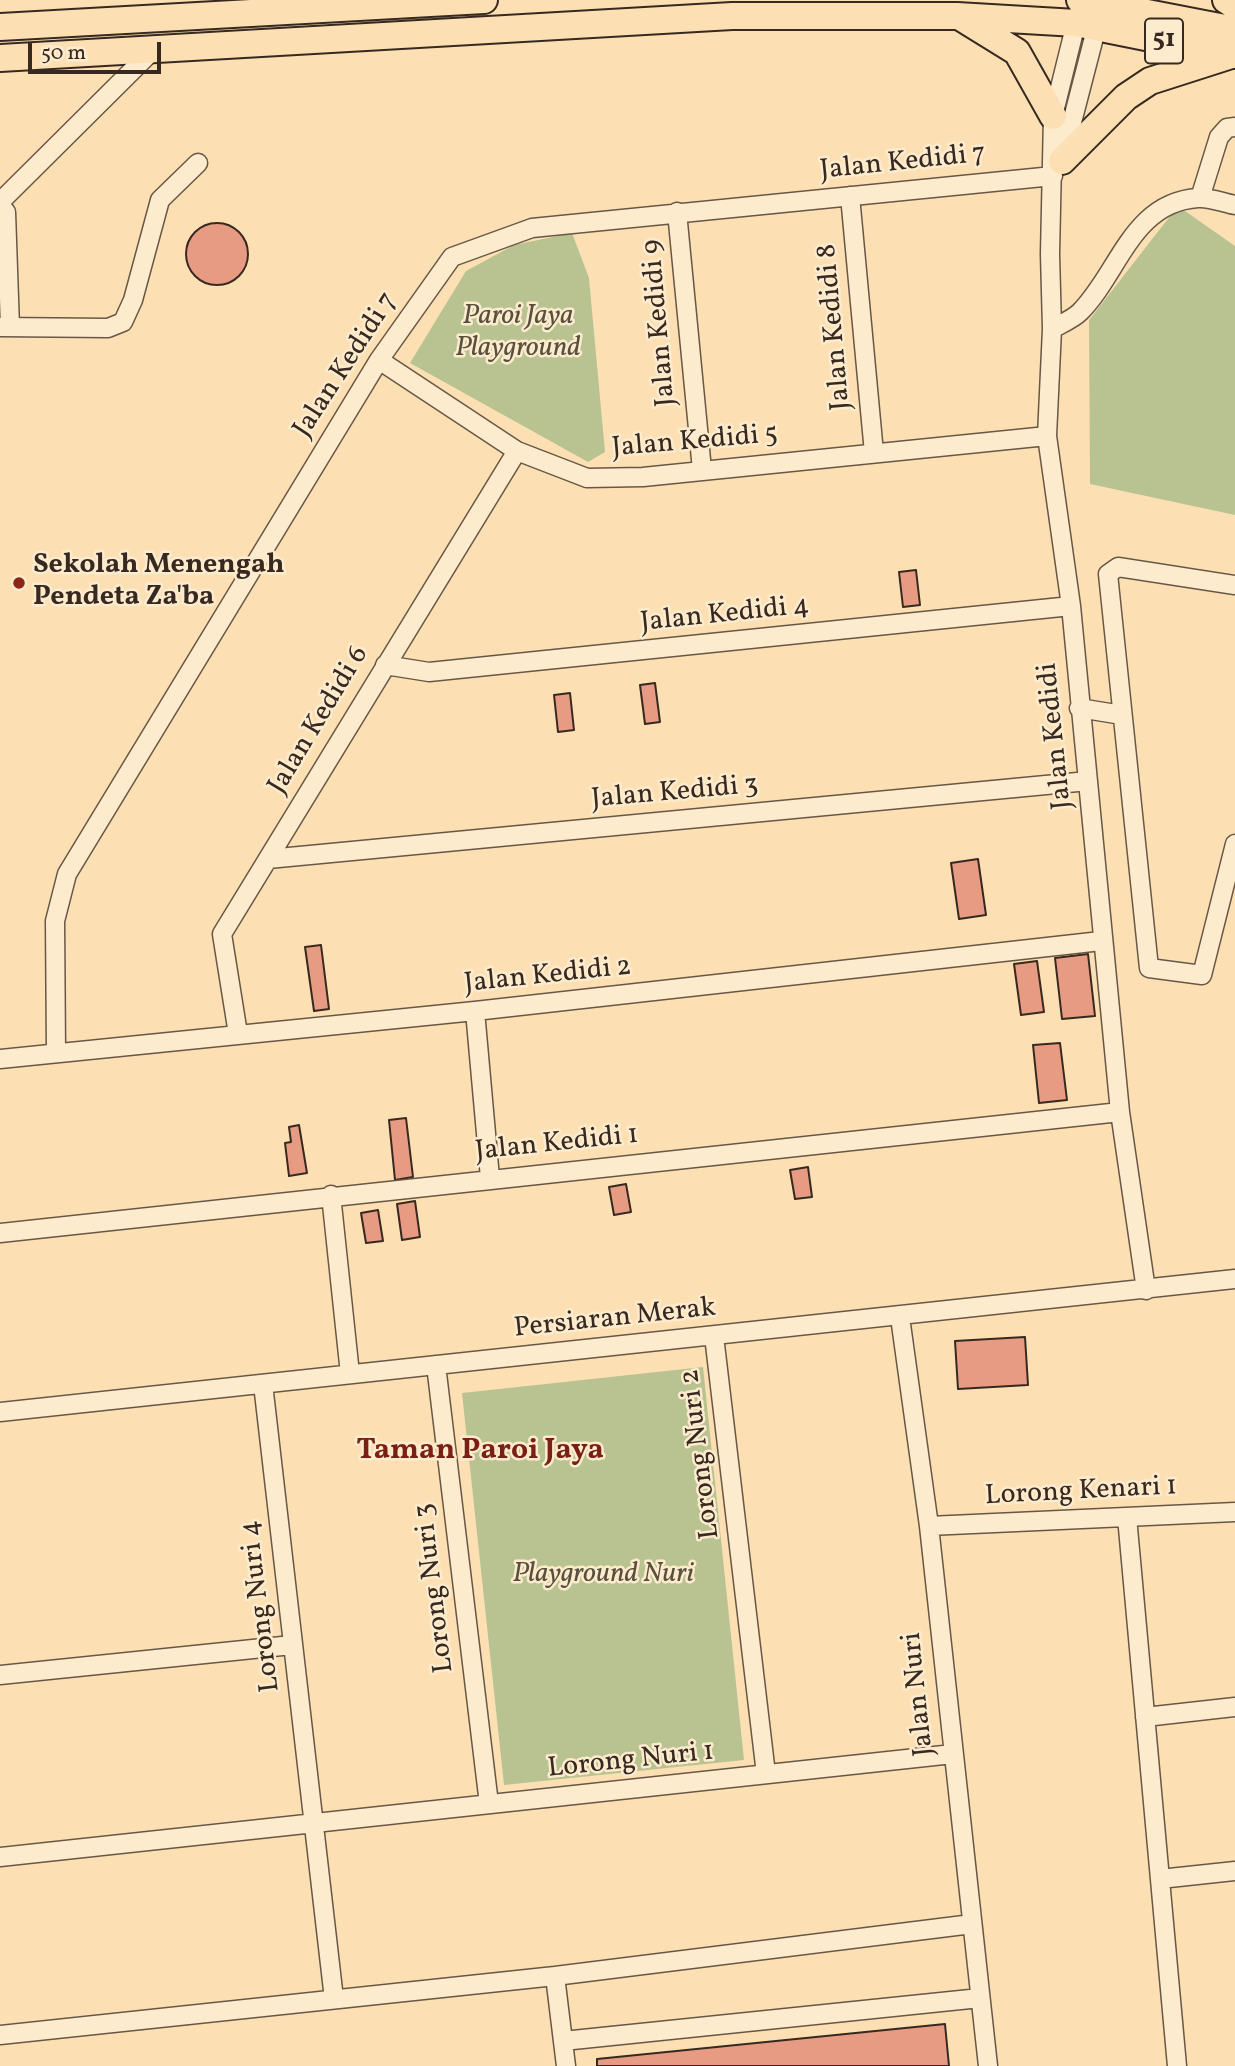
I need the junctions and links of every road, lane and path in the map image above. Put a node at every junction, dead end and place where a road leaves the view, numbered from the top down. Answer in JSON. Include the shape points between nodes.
{"nodes":[{"id":1,"x":484,"y":0,"type":"edge"},
{"id":2,"x":1226,"y":0,"type":"edge"},
{"id":3,"x":1235,"y":6,"type":"edge"},
{"id":4,"x":1089,"y":8,"type":"edge"},
{"id":5,"x":957,"y":16,"type":"junction"},
{"id":6,"x":0,"y":27,"type":"edge"},
{"id":7,"x":1234,"y":46,"type":"edge"},
{"id":8,"x":154,"y":49,"type":"junction"},
{"id":9,"x":0,"y":58,"type":"edge"},
{"id":10,"x":1053,"y":116,"type":"junction"},
{"id":11,"x":1235,"y":127,"type":"edge"},
{"id":12,"x":198,"y":163,"type":"dead end"},
{"id":13,"x":1058,"y":169,"type":"junction"},
{"id":14,"x":850,"y":196,"type":"junction"},
{"id":15,"x":1200,"y":198,"type":"junction"},
{"id":16,"x":0,"y":203,"type":"edge"},
{"id":17,"x":1235,"y":205,"type":"edge"},
{"id":18,"x":677,"y":212,"type":"junction"},
{"id":19,"x":5,"y":327,"type":"edge"},
{"id":20,"x":1052,"y":329,"type":"junction"},
{"id":21,"x":379,"y":360,"type":"junction"},
{"id":22,"x":1047,"y":436,"type":"junction"},
{"id":23,"x":517,"y":451,"type":"junction"},
{"id":24,"x":874,"y":453,"type":"junction"},
{"id":25,"x":702,"y":470,"type":"junction"},
{"id":26,"x":1235,"y":585,"type":"edge"},
{"id":27,"x":1071,"y":606,"type":"junction"},
{"id":28,"x":385,"y":665,"type":"junction"},
{"id":29,"x":1079,"y":708,"type":"junction"},
{"id":30,"x":1122,"y":715,"type":"junction"},
{"id":31,"x":1088,"y":781,"type":"junction"},
{"id":32,"x":1235,"y":844,"type":"edge"},
{"id":33,"x":268,"y":859,"type":"junction"},
{"id":34,"x":1101,"y":941,"type":"junction"},
{"id":35,"x":475,"y":1012,"type":"junction"},
{"id":36,"x":238,"y":1034,"type":"junction"},
{"id":37,"x":56,"y":1052,"type":"junction"},
{"id":38,"x":0,"y":1059,"type":"edge"},
{"id":39,"x":1120,"y":1112,"type":"junction"},
{"id":40,"x":490,"y":1178,"type":"junction"},
{"id":41,"x":331,"y":1195,"type":"junction"},
{"id":42,"x":0,"y":1233,"type":"edge"},
{"id":43,"x":1235,"y":1279,"type":"edge"},
{"id":44,"x":1146,"y":1290,"type":"junction"},
{"id":45,"x":900,"y":1317,"type":"junction"},
{"id":46,"x":714,"y":1336,"type":"junction"},
{"id":47,"x":436,"y":1365,"type":"junction"},
{"id":48,"x":350,"y":1374,"type":"junction"},
{"id":49,"x":263,"y":1384,"type":"junction"},
{"id":50,"x":0,"y":1412,"type":"edge"},
{"id":51,"x":1235,"y":1512,"type":"edge"},
{"id":52,"x":1126,"y":1517,"type":"junction"},
{"id":53,"x":929,"y":1526,"type":"junction"},
{"id":54,"x":292,"y":1645,"type":"junction"},
{"id":55,"x":0,"y":1675,"type":"edge"},
{"id":56,"x":1235,"y":1707,"type":"edge"},
{"id":57,"x":1145,"y":1717,"type":"junction"},
{"id":58,"x":953,"y":1754,"type":"junction"},
{"id":59,"x":766,"y":1774,"type":"junction"},
{"id":60,"x":489,"y":1804,"type":"junction"},
{"id":61,"x":315,"y":1822,"type":"junction"},
{"id":62,"x":0,"y":1857,"type":"edge"},
{"id":63,"x":1235,"y":1871,"type":"edge"},
{"id":64,"x":1160,"y":1879,"type":"junction"},
{"id":65,"x":972,"y":1924,"type":"junction"},
{"id":66,"x":555,"y":1976,"type":"junction"},
{"id":67,"x":980,"y":1998,"type":"junction"},
{"id":68,"x":334,"y":1999,"type":"junction"},
{"id":69,"x":0,"y":2035,"type":"edge"},
{"id":70,"x":563,"y":2041,"type":"junction"},
{"id":71,"x":566,"y":2066,"type":"edge"},
{"id":72,"x":988,"y":2066,"type":"edge"},
{"id":73,"x":1177,"y":2066,"type":"edge"}],
"edges":[{"from":1,"to":6,"type":"highway"},
{"from":2,"to":3,"type":"highway"},
{"from":4,"to":5,"type":"highway","number":"51"},
{"from":4,"to":7,"type":"highway","number":"51"},
{"from":4,"to":10,"type":"street"},
{"from":4,"to":13,"type":"street"},
{"from":5,"to":8,"type":"highway","number":"51","via":[[732,16]]},
{"from":5,"to":10,"type":"highway","via":[[1017,52]]},
{"from":7,"to":13,"type":"highway","via":[[1150,81],[1126,97]]},
{"from":8,"to":9,"type":"highway","number":"51"},
{"from":8,"to":16,"type":"street"},
{"from":10,"to":13,"type":"street"},
{"from":11,"to":15,"type":"street","via":[[1219,137]]},
{"from":12,"to":19,"type":"street","via":[[160,200],[123,322],[108,328]]},
{"from":13,"to":14,"type":"street","name":"Jalan Kedidi 7"},
{"from":13,"to":20,"type":"street","name":"Jalan Kedidi","via":[[1050,254]]},
{"from":14,"to":18,"type":"street","name":"Jalan Kedidi 7"},
{"from":14,"to":24,"type":"street","name":"Jalan Kedidi 8"},
{"from":15,"to":17,"type":"street"},
{"from":15,"to":20,"type":"street","via":[[1173,203],[1138,226],[1078,314]]},
{"from":16,"to":19,"type":"street","via":[[6,212]]},
{"from":18,"to":21,"type":"street","name":"Jalan Kedidi 7","via":[[533,228],[452,257]]},
{"from":18,"to":25,"type":"street","name":"Jalan Kedidi 9"},
{"from":20,"to":22,"type":"street","name":"Jalan Kedidi"},
{"from":21,"to":23,"type":"street","name":"Jalan Kedidi 5"},
{"from":21,"to":37,"type":"street","name":"Jalan Kedidi 7","via":[[67,874],[55,921]]},
{"from":22,"to":24,"type":"street","name":"Jalan Kedidi 5"},
{"from":22,"to":27,"type":"street","name":"Jalan Kedidi"},
{"from":23,"to":25,"type":"street","name":"Jalan Kedidi 5","via":[[587,478]]},
{"from":23,"to":28,"type":"street","name":"Jalan Kedidi 6"},
{"from":24,"to":25,"type":"street","name":"Jalan Kedidi 5"},
{"from":26,"to":30,"type":"street","via":[[1118,567],[1108,574]]},
{"from":27,"to":28,"type":"street","name":"Jalan Kedidi 4","via":[[429,673]]},
{"from":27,"to":29,"type":"street","name":"Jalan Kedidi"},
{"from":28,"to":33,"type":"street","name":"Jalan Kedidi 6"},
{"from":29,"to":30,"type":"street"},
{"from":29,"to":31,"type":"street","name":"Jalan Kedidi"},
{"from":30,"to":32,"type":"street","via":[[1149,968],[1202,975]]},
{"from":31,"to":33,"type":"street","name":"Jalan Kedidi 3"},
{"from":31,"to":34,"type":"street","name":"Jalan Kedidi"},
{"from":33,"to":36,"type":"street","name":"Jalan Kedidi 6","via":[[222,934]]},
{"from":34,"to":35,"type":"street","name":"Jalan Kedidi 2"},
{"from":34,"to":39,"type":"street","name":"Jalan Kedidi"},
{"from":35,"to":36,"type":"street","name":"Jalan Kedidi 2"},
{"from":35,"to":40,"type":"street"},
{"from":36,"to":37,"type":"street","name":"Jalan Kedidi 2"},
{"from":37,"to":38,"type":"street","name":"Jalan Kedidi 2"},
{"from":39,"to":40,"type":"street","name":"Jalan Kedidi 1"},
{"from":39,"to":44,"type":"street","name":"Jalan Kedidi"},
{"from":40,"to":41,"type":"street","name":"Jalan Kedidi 1"},
{"from":41,"to":42,"type":"street","name":"Jalan Kedidi 1"},
{"from":41,"to":48,"type":"street"},
{"from":43,"to":44,"type":"street","name":"Persiaran Merak"},
{"from":44,"to":45,"type":"street","name":"Persiaran Merak"},
{"from":45,"to":46,"type":"street","name":"Persiaran Merak"},
{"from":45,"to":53,"type":"street","name":"Jalan Nuri"},
{"from":46,"to":47,"type":"street","name":"Persiaran Merak"},
{"from":46,"to":59,"type":"street","name":"Lorong Nuri 2"},
{"from":47,"to":48,"type":"street","name":"Persiaran Merak"},
{"from":47,"to":60,"type":"street","name":"Lorong Nuri 3"},
{"from":48,"to":49,"type":"street","name":"Persiaran Merak"},
{"from":49,"to":50,"type":"street","name":"Persiaran Merak"},
{"from":49,"to":54,"type":"street","name":"Lorong Nuri 4"},
{"from":51,"to":52,"type":"street","name":"Lorong Kenari 1"},
{"from":52,"to":53,"type":"street","name":"Lorong Kenari 1"},
{"from":52,"to":57,"type":"street"},
{"from":53,"to":58,"type":"street","name":"Jalan Nuri"},
{"from":54,"to":55,"type":"street"},
{"from":54,"to":61,"type":"street","name":"Lorong Nuri 4"},
{"from":56,"to":57,"type":"street"},
{"from":57,"to":64,"type":"street"},
{"from":58,"to":59,"type":"street","name":"Lorong Nuri 1"},
{"from":58,"to":65,"type":"street","name":"Jalan Nuri"},
{"from":59,"to":60,"type":"street","name":"Lorong Nuri 1"},
{"from":60,"to":61,"type":"street","name":"Lorong Nuri 1"},
{"from":61,"to":62,"type":"street","name":"Lorong Nuri 1"},
{"from":61,"to":68,"type":"street","name":"Lorong Nuri 4"},
{"from":63,"to":64,"type":"street"},
{"from":64,"to":73,"type":"street"},
{"from":65,"to":66,"type":"street"},
{"from":65,"to":67,"type":"street","name":"Jalan Nuri"},
{"from":66,"to":68,"type":"street"},
{"from":66,"to":70,"type":"street"},
{"from":67,"to":70,"type":"street"},
{"from":67,"to":72,"type":"street","name":"Jalan Nuri"},
{"from":68,"to":69,"type":"street"},
{"from":70,"to":71,"type":"street"}]}
